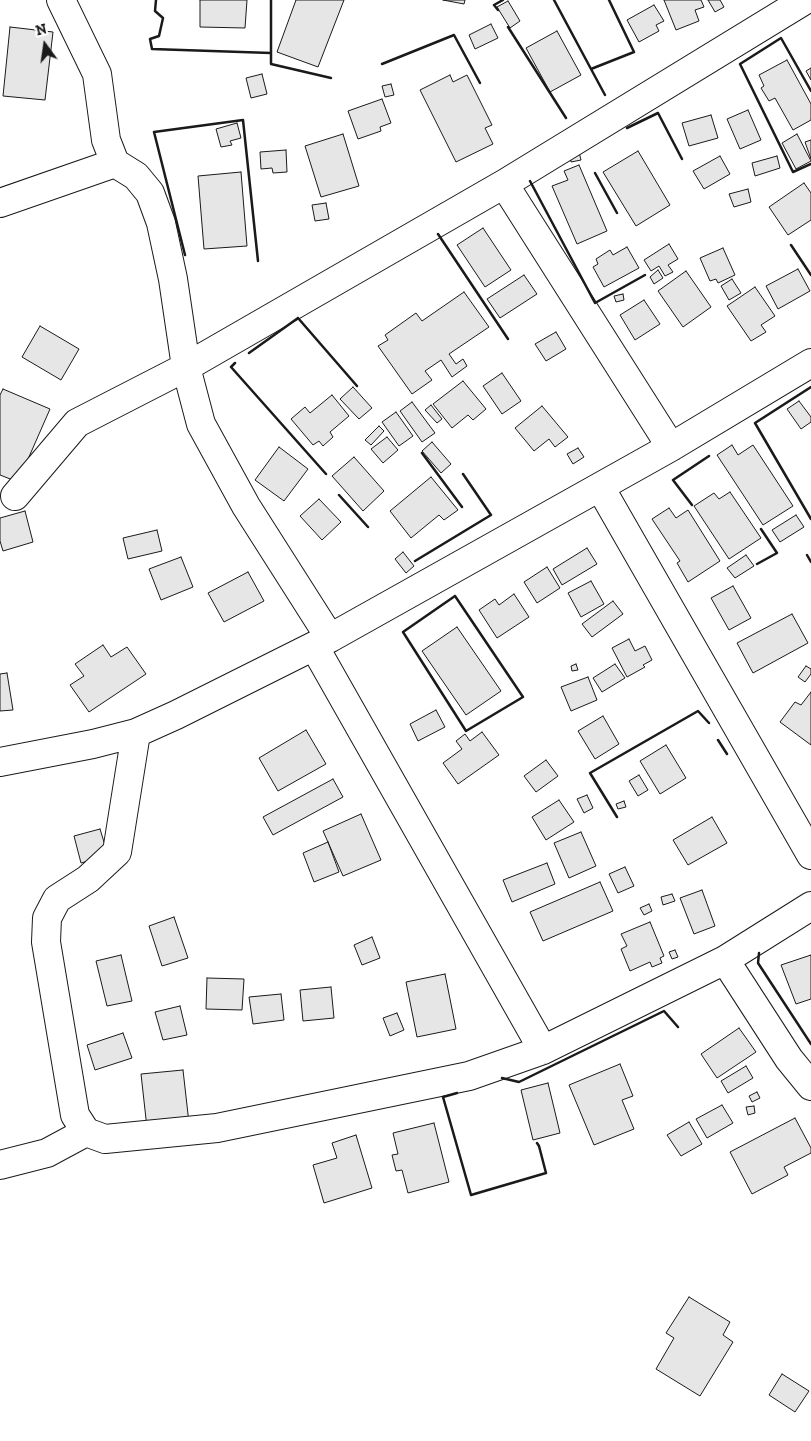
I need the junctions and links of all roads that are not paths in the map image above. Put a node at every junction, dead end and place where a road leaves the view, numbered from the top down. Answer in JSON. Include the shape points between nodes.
{"nodes":[{"id":1,"x":61,"y":0,"type":"edge"},
{"id":2,"x":805,"y":0,"type":"edge"},
{"id":3,"x":114,"y":163,"type":"junction"},
{"id":4,"x":504,"y":184,"type":"junction"},
{"id":5,"x":0,"y":203,"type":"edge"},
{"id":6,"x":811,"y":363,"type":"edge"},
{"id":7,"x":186,"y":367,"type":"junction"},
{"id":8,"x":670,"y":447,"type":"junction"},
{"id":9,"x":600,"y":487,"type":"junction"},
{"id":10,"x":15,"y":496,"type":"dead end"},
{"id":11,"x":322,"y":642,"type":"junction"},
{"id":12,"x":136,"y":732,"type":"junction"},
{"id":13,"x":0,"y":762,"type":"edge"},
{"id":14,"x":811,"y":855,"type":"edge"},
{"id":15,"x":811,"y":906,"type":"edge"},
{"id":16,"x":725,"y":960,"type":"junction"},
{"id":17,"x":544,"y":1050,"type":"junction"},
{"id":18,"x":811,"y":1086,"type":"edge"},
{"id":19,"x":86,"y":1132,"type":"junction"},
{"id":20,"x":0,"y":1165,"type":"edge"}],
"edges":[{"from":1,"to":3,"type":"street","via":[[97,74],[106,140]]},
{"from":2,"to":4,"type":"street"},
{"from":3,"to":5,"type":"street"},
{"from":3,"to":7,"type":"street","via":[[136,176],[150,193],[161,222]]},
{"from":4,"to":7,"type":"street"},
{"from":4,"to":8,"type":"street"},
{"from":6,"to":8,"type":"street"},
{"from":7,"to":10,"type":"street","via":[[77,423]]},
{"from":7,"to":11,"type":"street","via":[[201,424]]},
{"from":8,"to":9,"type":"street"},
{"from":9,"to":11,"type":"street"},
{"from":9,"to":14,"type":"street"},
{"from":11,"to":12,"type":"street"},
{"from":11,"to":17,"type":"street"},
{"from":12,"to":13,"type":"street"},
{"from":12,"to":19,"type":"street","via":[[117,852],[88,879],[57,899],[46,918],[46,942],[75,1115]]},
{"from":15,"to":16,"type":"street"},
{"from":16,"to":17,"type":"street"},
{"from":16,"to":18,"type":"street","via":[[789,1059]]},
{"from":17,"to":19,"type":"street","via":[[469,1076],[217,1128],[105,1139]]},
{"from":19,"to":20,"type":"street","via":[[47,1153]]}]}
